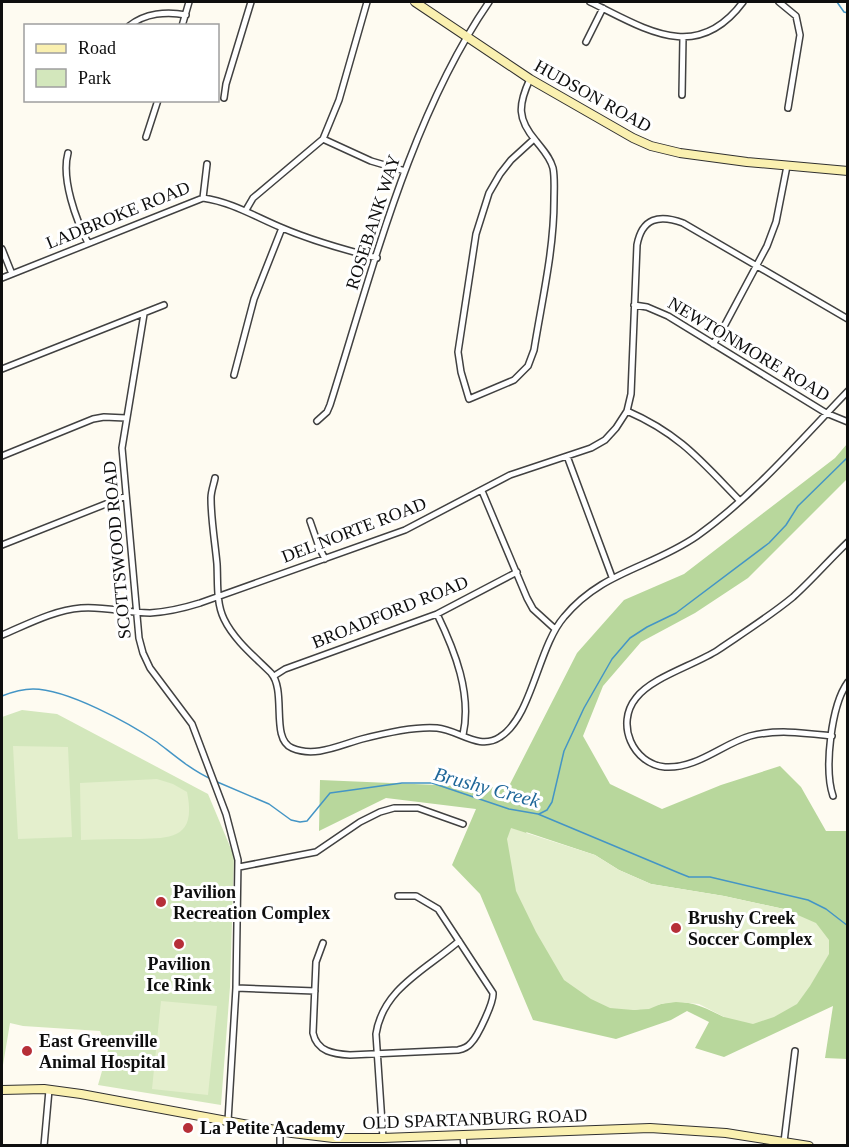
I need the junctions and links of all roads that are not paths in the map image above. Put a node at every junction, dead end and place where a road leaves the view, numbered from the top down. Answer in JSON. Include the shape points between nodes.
{"nodes":[{"id":1,"x":189,"y":2,"type":"edge"},
{"id":2,"x":251,"y":2,"type":"edge"},
{"id":3,"x":367,"y":2,"type":"edge"},
{"id":4,"x":415,"y":2,"type":"edge"},
{"id":5,"x":489,"y":2,"type":"edge"},
{"id":6,"x":590,"y":2,"type":"edge"},
{"id":7,"x":742,"y":2,"type":"edge"},
{"id":8,"x":779,"y":2,"type":"edge"},
{"id":9,"x":603,"y":8,"type":"junction"},
{"id":10,"x":186,"y":15,"type":"junction"},
{"id":11,"x":132,"y":24,"type":"edge"},
{"id":12,"x":183,"y":24,"type":"edge"},
{"id":13,"x":467,"y":36,"type":"junction"},
{"id":14,"x":683,"y":38,"type":"junction"},
{"id":15,"x":586,"y":42,"type":"dead end"},
{"id":16,"x":530,"y":79,"type":"junction"},
{"id":17,"x":682,"y":95,"type":"dead end"},
{"id":18,"x":224,"y":98,"type":"dead end"},
{"id":19,"x":157,"y":102,"type":"edge"},
{"id":20,"x":788,"y":108,"type":"dead end"},
{"id":21,"x":146,"y":137,"type":"dead end"},
{"id":22,"x":322,"y":139,"type":"junction"},
{"id":23,"x":534,"y":139,"type":"junction"},
{"id":24,"x":68,"y":153,"type":"dead end"},
{"id":25,"x":207,"y":164,"type":"dead end"},
{"id":26,"x":787,"y":166,"type":"junction"},
{"id":27,"x":405,"y":171,"type":"junction"},
{"id":28,"x":848,"y":171,"type":"edge"},
{"id":29,"x":203,"y":198,"type":"junction"},
{"id":30,"x":246,"y":210,"type":"junction"},
{"id":31,"x":282,"y":228,"type":"junction"},
{"id":32,"x":88,"y":243,"type":"junction"},
{"id":33,"x":2,"y":249,"type":"edge"},
{"id":34,"x":377,"y":258,"type":"junction"},
{"id":35,"x":758,"y":266,"type":"junction"},
{"id":36,"x":12,"y":274,"type":"junction"},
{"id":37,"x":2,"y":278,"type":"edge"},
{"id":38,"x":164,"y":305,"type":"dead end"},
{"id":39,"x":634,"y":305,"type":"junction"},
{"id":40,"x":144,"y":314,"type":"junction"},
{"id":41,"x":848,"y":319,"type":"edge"},
{"id":42,"x":713,"y":344,"type":"junction"},
{"id":43,"x":2,"y":369,"type":"edge"},
{"id":44,"x":234,"y":375,"type":"dead end"},
{"id":45,"x":848,"y":391,"type":"edge"},
{"id":46,"x":627,"y":411,"type":"junction"},
{"id":47,"x":826,"y":414,"type":"junction"},
{"id":48,"x":126,"y":418,"type":"junction"},
{"id":49,"x":317,"y":421,"type":"dead end"},
{"id":50,"x":848,"y":422,"type":"edge"},
{"id":51,"x":2,"y":456,"type":"edge"},
{"id":52,"x":567,"y":456,"type":"junction"},
{"id":53,"x":216,"y":478,"type":"dead end"},
{"id":54,"x":482,"y":491,"type":"junction"},
{"id":55,"x":126,"y":496,"type":"junction"},
{"id":56,"x":740,"y":501,"type":"junction"},
{"id":57,"x":310,"y":521,"type":"dead end"},
{"id":58,"x":848,"y":542,"type":"edge"},
{"id":59,"x":2,"y":545,"type":"edge"},
{"id":60,"x":325,"y":559,"type":"junction"},
{"id":61,"x":517,"y":572,"type":"junction"},
{"id":62,"x":612,"y":577,"type":"junction"},
{"id":63,"x":219,"y":597,"type":"junction"},
{"id":64,"x":136,"y":612,"type":"junction"},
{"id":65,"x":437,"y":614,"type":"junction"},
{"id":66,"x":555,"y":629,"type":"junction"},
{"id":67,"x":2,"y":635,"type":"edge"},
{"id":68,"x":274,"y":676,"type":"junction"},
{"id":69,"x":848,"y":682,"type":"edge"},
{"id":70,"x":464,"y":735,"type":"junction"},
{"id":71,"x":832,"y":736,"type":"junction"},
{"id":72,"x":832,"y":796,"type":"dead end"},
{"id":73,"x":464,"y":824,"type":"dead end"},
{"id":74,"x":239,"y":867,"type":"junction"},
{"id":75,"x":398,"y":896,"type":"dead end"},
{"id":76,"x":459,"y":941,"type":"junction"},
{"id":77,"x":323,"y":943,"type":"dead end"},
{"id":78,"x":236,"y":988,"type":"junction"},
{"id":79,"x":315,"y":991,"type":"junction"},
{"id":80,"x":795,"y":1051,"type":"dead end"},
{"id":81,"x":377,"y":1054,"type":"junction"},
{"id":82,"x":2,"y":1090,"type":"edge"},
{"id":83,"x":49,"y":1090,"type":"junction"},
{"id":84,"x":228,"y":1121,"type":"junction"},
{"id":85,"x":280,"y":1131,"type":"junction"},
{"id":86,"x":463,"y":1135,"type":"junction"},
{"id":87,"x":383,"y":1138,"type":"junction"},
{"id":88,"x":784,"y":1142,"type":"junction"},
{"id":89,"x":44,"y":1146,"type":"edge"},
{"id":90,"x":280,"y":1146,"type":"edge"},
{"id":91,"x":464,"y":1146,"type":"edge"},
{"id":92,"x":809,"y":1146,"type":"edge"}],
"edges":[{"from":1,"to":10,"type":"street"},
{"from":2,"to":18,"type":"street"},
{"from":3,"to":22,"type":"street","via":[[339,100]]},
{"from":4,"to":13,"type":"main road","name":"HUDSON ROAD"},
{"from":5,"to":13,"type":"street","name":"ROSEBANK WAY"},
{"from":6,"to":9,"type":"street"},
{"from":7,"to":14,"type":"street","via":[[720,24]]},
{"from":8,"to":20,"type":"street","via":[[796,16],[800,35]]},
{"from":9,"to":14,"type":"street","via":[[651,32]]},
{"from":9,"to":15,"type":"street"},
{"from":10,"to":11,"type":"street","via":[[172,12],[139,18]]},
{"from":10,"to":12,"type":"street"},
{"from":13,"to":16,"type":"main road","name":"HUDSON ROAD"},
{"from":13,"to":27,"type":"street","name":"ROSEBANK WAY"},
{"from":14,"to":17,"type":"street"},
{"from":16,"to":23,"type":"street","via":[[520,110]]},
{"from":16,"to":26,"type":"main road","name":"HUDSON ROAD","via":[[651,146]]},
{"from":19,"to":21,"type":"street"},
{"from":22,"to":27,"type":"street"},
{"from":22,"to":30,"type":"street","via":[[254,198]]},
{"from":23,"to":23,"type":"street","via":[[500,174],[489,193],[476,234],[458,352],[469,399],[514,380],[528,366],[534,350],[554,225],[552,168],[547,154]]},
{"from":24,"to":32,"type":"street","via":[[70,192]]},
{"from":25,"to":29,"type":"street"},
{"from":26,"to":28,"type":"main road","name":"HUDSON ROAD"},
{"from":26,"to":35,"type":"street","via":[[776,222]]},
{"from":27,"to":34,"type":"street","name":"ROSEBANK WAY"},
{"from":29,"to":30,"type":"street","name":"LADBROKE ROAD"},
{"from":29,"to":32,"type":"street","name":"LADBROKE ROAD"},
{"from":30,"to":31,"type":"street","name":"LADBROKE ROAD"},
{"from":31,"to":34,"type":"street","name":"LADBROKE ROAD"},
{"from":31,"to":44,"type":"street","via":[[254,299]]},
{"from":32,"to":36,"type":"street","name":"LADBROKE ROAD"},
{"from":33,"to":36,"type":"street"},
{"from":34,"to":49,"type":"street","name":"ROSEBANK WAY","via":[[330,405]]},
{"from":35,"to":39,"type":"street","name":"DEL NORTE ROAD","via":[[683,223],[658,218],[646,225],[638,238]]},
{"from":35,"to":41,"type":"street"},
{"from":35,"to":42,"type":"street"},
{"from":36,"to":37,"type":"street","name":"LADBROKE ROAD"},
{"from":38,"to":40,"type":"street"},
{"from":39,"to":42,"type":"street","name":"NEWTONMORE ROAD","via":[[655,310]]},
{"from":39,"to":46,"type":"street","name":"DEL NORTE ROAD"},
{"from":40,"to":43,"type":"street"},
{"from":40,"to":48,"type":"street","name":"SCOTTSWOOD ROAD"},
{"from":42,"to":47,"type":"street","name":"NEWTONMORE ROAD"},
{"from":45,"to":47,"type":"street"},
{"from":46,"to":52,"type":"street","name":"DEL NORTE ROAD","via":[[604,440]]},
{"from":46,"to":56,"type":"street","via":[[685,445]]},
{"from":47,"to":50,"type":"street","name":"NEWTONMORE ROAD"},
{"from":47,"to":56,"type":"street"},
{"from":48,"to":51,"type":"street","via":[[99,418]]},
{"from":48,"to":55,"type":"street","name":"SCOTTSWOOD ROAD","via":[[122,448]]},
{"from":52,"to":54,"type":"street","name":"DEL NORTE ROAD","via":[[510,475]]},
{"from":52,"to":62,"type":"street"},
{"from":53,"to":63,"type":"street","via":[[211,497]]},
{"from":54,"to":60,"type":"street","name":"DEL NORTE ROAD","via":[[405,530]]},
{"from":54,"to":61,"type":"street"},
{"from":55,"to":59,"type":"street"},
{"from":55,"to":64,"type":"street","name":"SCOTTSWOOD ROAD"},
{"from":56,"to":62,"type":"street","via":[[680,547]]},
{"from":57,"to":60,"type":"street"},
{"from":58,"to":71,"type":"street","via":[[784,604],[703,660],[646,688],[631,705],[627,720],[630,740],[640,755],[667,767],[692,763],[760,734]]},
{"from":60,"to":63,"type":"street","name":"DEL NORTE ROAD"},
{"from":61,"to":65,"type":"street","name":"BROADFORD ROAD"},
{"from":61,"to":66,"type":"street","via":[[530,605]]},
{"from":62,"to":66,"type":"street","via":[[581,598]]},
{"from":63,"to":64,"type":"street","name":"DEL NORTE ROAD","via":[[177,609]]},
{"from":63,"to":68,"type":"street","via":[[222,615],[230,629]]},
{"from":64,"to":67,"type":"street","name":"DEL NORTE ROAD","via":[[104,608],[62,611]]},
{"from":64,"to":74,"type":"street","name":"SCOTTSWOOD ROAD","via":[[146,661],[192,724],[232,832]]},
{"from":65,"to":68,"type":"street","name":"BROADFORD ROAD"},
{"from":65,"to":70,"type":"street","via":[[461,678],[467,712]]},
{"from":66,"to":70,"type":"street","via":[[523,706],[509,729],[484,743]]},
{"from":68,"to":70,"type":"street","via":[[281,734],[292,748],[326,750],[374,736],[430,728]]},
{"from":69,"to":71,"type":"street","via":[[838,701]]},
{"from":71,"to":72,"type":"street","via":[[828,780]]},
{"from":73,"to":74,"type":"street","via":[[418,808],[394,808],[360,822],[316,852]]},
{"from":74,"to":78,"type":"street","name":"SCOTTSWOOD ROAD"},
{"from":75,"to":76,"type":"street","via":[[416,896],[433,904]]},
{"from":76,"to":81,"type":"street","via":[[403,984],[390,999],[377,1026]]},
{"from":76,"to":81,"type":"street","via":[[493,995],[474,1041],[461,1050]]},
{"from":77,"to":79,"type":"street","via":[[317,955]]},
{"from":78,"to":79,"type":"street"},
{"from":78,"to":84,"type":"street","name":"SCOTTSWOOD ROAD"},
{"from":79,"to":81,"type":"street","via":[[313,1033],[319,1046],[341,1054]]},
{"from":80,"to":88,"type":"street"},
{"from":81,"to":87,"type":"street"},
{"from":82,"to":83,"type":"main road","name":"OLD SPARTANBURG ROAD"},
{"from":83,"to":84,"type":"main road","name":"OLD SPARTANBURG ROAD"},
{"from":83,"to":89,"type":"street"},
{"from":84,"to":85,"type":"main road","name":"OLD SPARTANBURG ROAD"},
{"from":85,"to":87,"type":"main road","name":"OLD SPARTANBURG ROAD","via":[[333,1138]]},
{"from":85,"to":90,"type":"street"},
{"from":86,"to":87,"type":"main road","name":"OLD SPARTANBURG ROAD"},
{"from":86,"to":88,"type":"main road","name":"OLD SPARTANBURG ROAD","via":[[650,1128]]},
{"from":86,"to":91,"type":"street"},
{"from":88,"to":92,"type":"main road","name":"OLD SPARTANBURG ROAD"}]}
